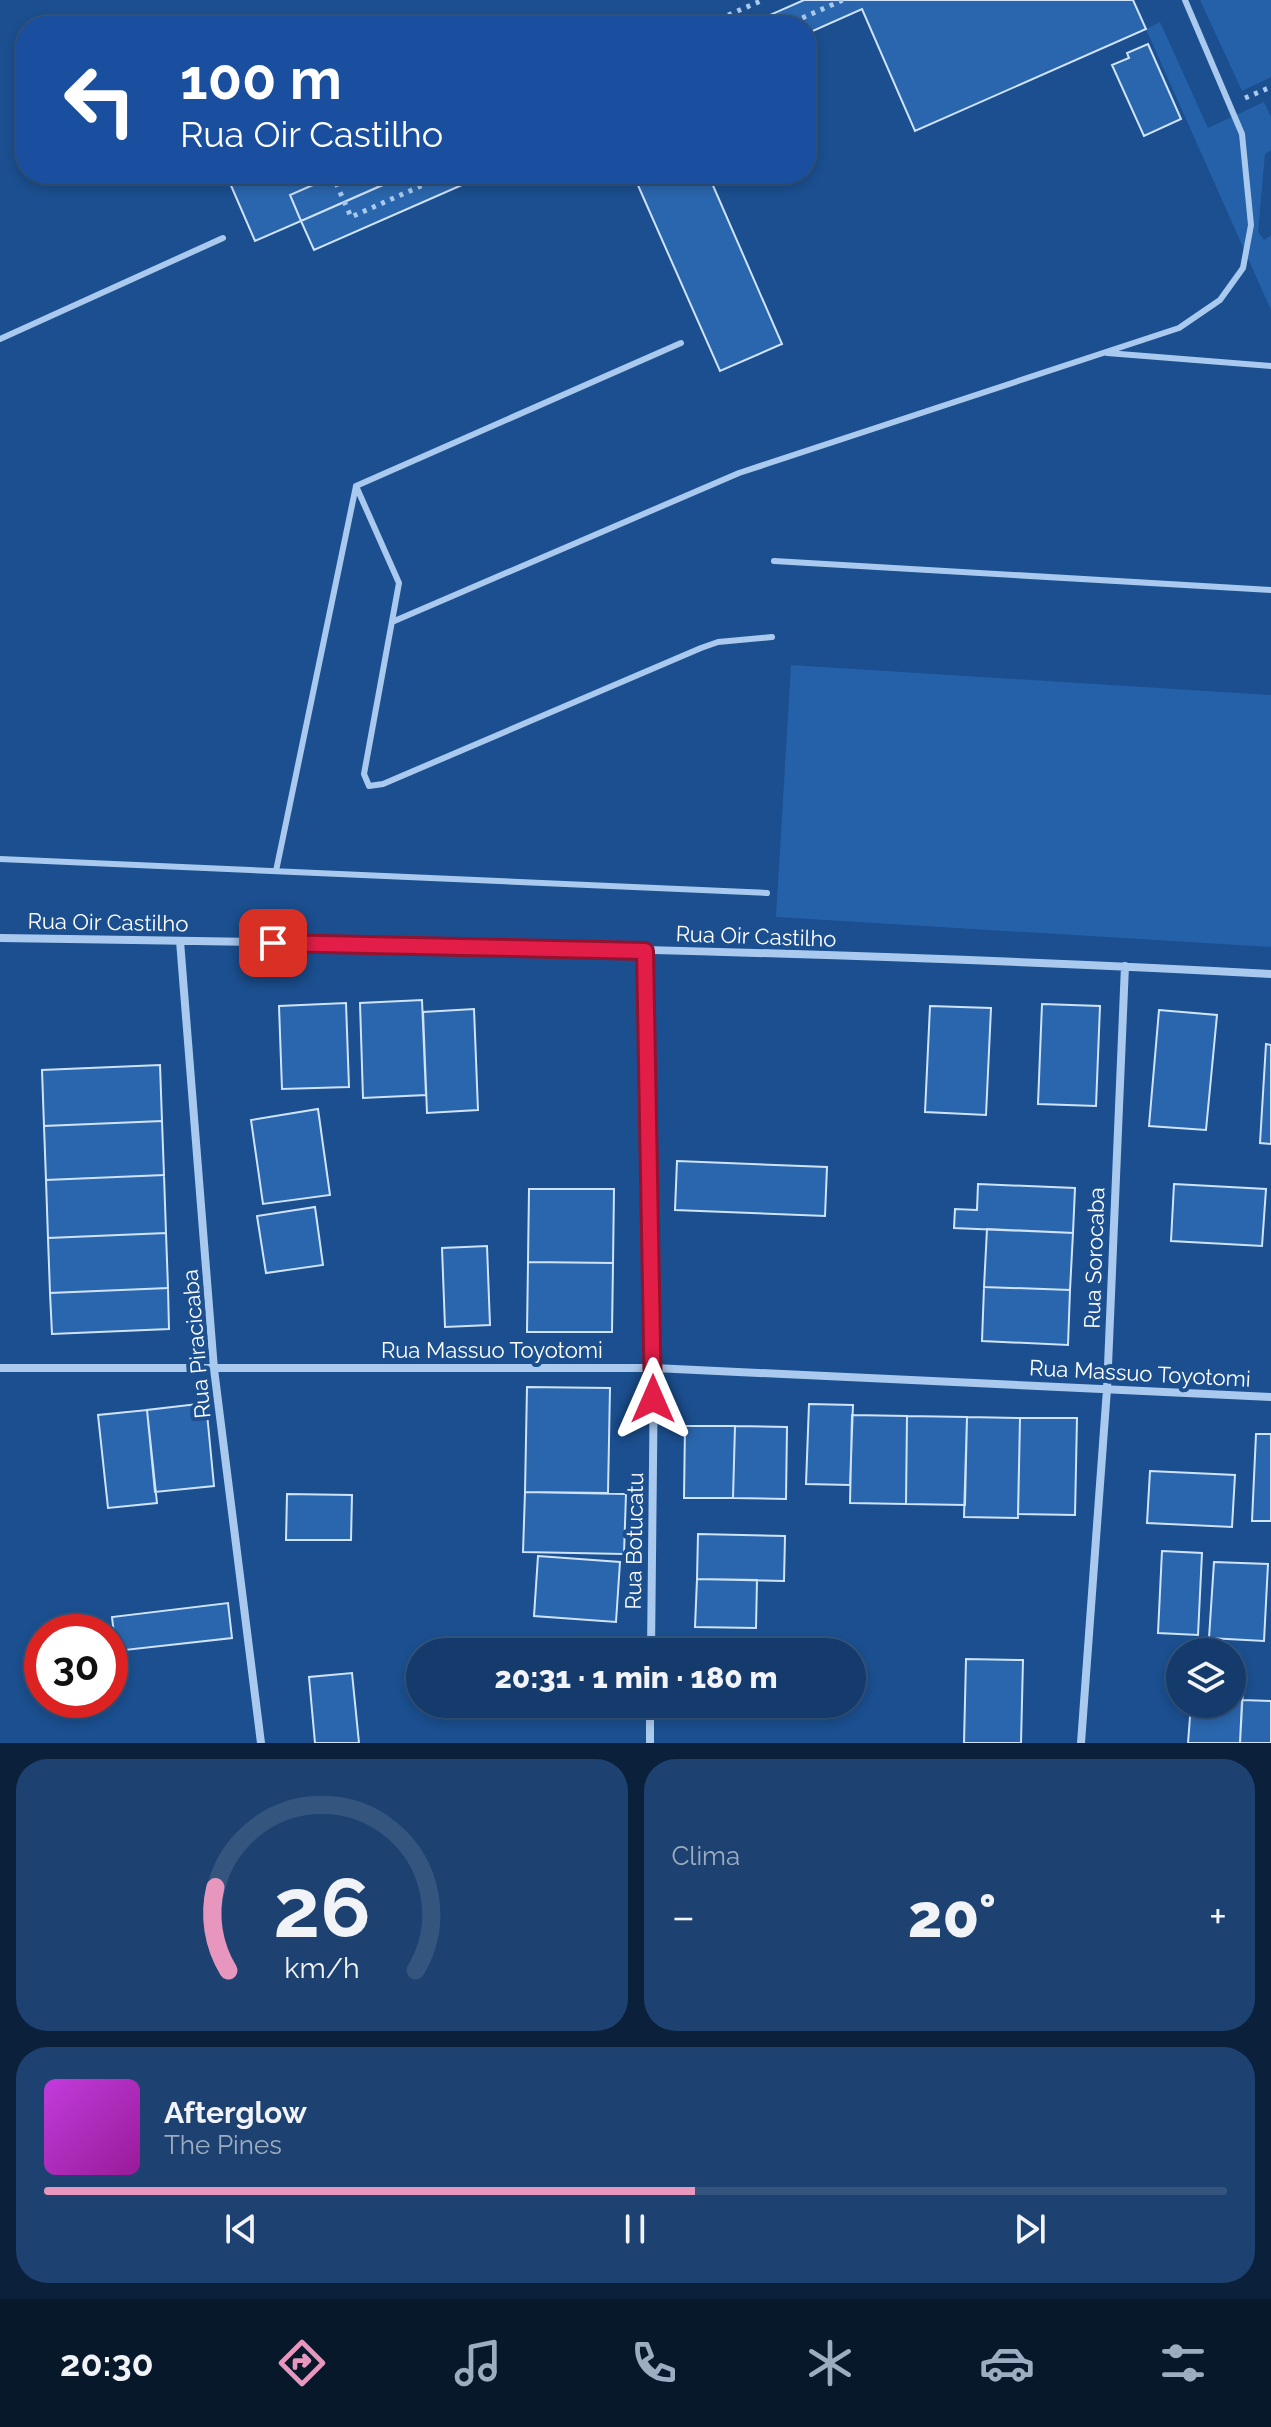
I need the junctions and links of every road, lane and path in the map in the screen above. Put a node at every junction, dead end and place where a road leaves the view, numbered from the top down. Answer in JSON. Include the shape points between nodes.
{"nodes":[{"id":1,"x":763,"y":0,"type":"edge"},
{"id":2,"x":843,"y":0,"type":"edge"},
{"id":3,"x":1185,"y":0,"type":"edge"},
{"id":4,"x":726,"y":16,"type":"edge"},
{"id":5,"x":807,"y":16,"type":"edge"},
{"id":6,"x":1271,"y":87,"type":"edge"},
{"id":7,"x":1229,"y":105,"type":"junction"},
{"id":8,"x":336,"y":184,"type":"edge"},
{"id":9,"x":425,"y":184,"type":"edge"},
{"id":10,"x":223,"y":238,"type":"dead end"},
{"id":11,"x":0,"y":339,"type":"edge"},
{"id":12,"x":681,"y":343,"type":"dead end"},
{"id":13,"x":1102,"y":353,"type":"junction"},
{"id":14,"x":1271,"y":366,"type":"edge"},
{"id":15,"x":356,"y":486,"type":"junction"},
{"id":16,"x":774,"y":561,"type":"dead end"},
{"id":17,"x":1271,"y":590,"type":"edge"},
{"id":18,"x":392,"y":622,"type":"junction"},
{"id":19,"x":772,"y":637,"type":"dead end"},
{"id":20,"x":0,"y":859,"type":"edge"},
{"id":21,"x":276,"y":871,"type":"junction"},
{"id":22,"x":767,"y":893,"type":"dead end"},
{"id":23,"x":0,"y":938,"type":"edge"},
{"id":24,"x":180,"y":941,"type":"junction"},
{"id":25,"x":645,"y":951,"type":"junction"},
{"id":26,"x":1125,"y":966,"type":"junction"},
{"id":27,"x":1271,"y":974,"type":"edge"},
{"id":28,"x":0,"y":1368,"type":"edge"},
{"id":29,"x":654,"y":1368,"type":"junction"},
{"id":30,"x":214,"y":1369,"type":"junction"},
{"id":31,"x":1107,"y":1389,"type":"junction"},
{"id":32,"x":1271,"y":1397,"type":"edge"},
{"id":33,"x":651,"y":1638,"type":"edge"},
{"id":34,"x":650,"y":1718,"type":"edge"},
{"id":35,"x":261,"y":1743,"type":"edge"},
{"id":36,"x":650,"y":1743,"type":"edge"},
{"id":37,"x":1081,"y":1743,"type":"edge"}],
"edges":[{"from":1,"to":4,"type":"path"},
{"from":2,"to":5,"type":"path"},
{"from":3,"to":7,"type":"lane"},
{"from":6,"to":7,"type":"path"},
{"from":7,"to":13,"type":"lane","via":[[1242,134],[1251,225],[1243,268],[1220,300],[1179,328]]},
{"from":8,"to":9,"type":"path","via":[[351,217]]},
{"from":10,"to":11,"type":"lane"},
{"from":12,"to":15,"type":"lane"},
{"from":13,"to":14,"type":"lane"},
{"from":13,"to":18,"type":"lane","via":[[739,473]]},
{"from":15,"to":18,"type":"lane","via":[[399,583]]},
{"from":15,"to":21,"type":"lane"},
{"from":16,"to":17,"type":"lane"},
{"from":18,"to":19,"type":"lane","via":[[364,774],[369,786],[701,648]]},
{"from":20,"to":21,"type":"lane"},
{"from":21,"to":22,"type":"lane"},
{"from":23,"to":24,"type":"street","name":"Rua Oir Castilho"},
{"from":24,"to":25,"type":"street","name":"Rua Oir Castilho"},
{"from":24,"to":30,"type":"street","name":"Rua Piracicaba"},
{"from":25,"to":26,"type":"street","name":"Rua Oir Castilho"},
{"from":25,"to":29,"type":"street","name":"Rua Botucatu"},
{"from":26,"to":27,"type":"street","name":"Rua Oir Castilho"},
{"from":26,"to":31,"type":"street","name":"Rua Sorocaba"},
{"from":28,"to":30,"type":"street","name":"Rua Massuo Toyotomi"},
{"from":29,"to":30,"type":"street","name":"Rua Massuo Toyotomi"},
{"from":29,"to":31,"type":"street","name":"Rua Massuo Toyotomi"},
{"from":29,"to":33,"type":"street","name":"Rua Botucatu"},
{"from":30,"to":35,"type":"street","name":"Rua Piracicaba"},
{"from":31,"to":32,"type":"street","name":"Rua Massuo Toyotomi"},
{"from":31,"to":37,"type":"street","name":"Rua Sorocaba"},
{"from":34,"to":36,"type":"street"}]}
